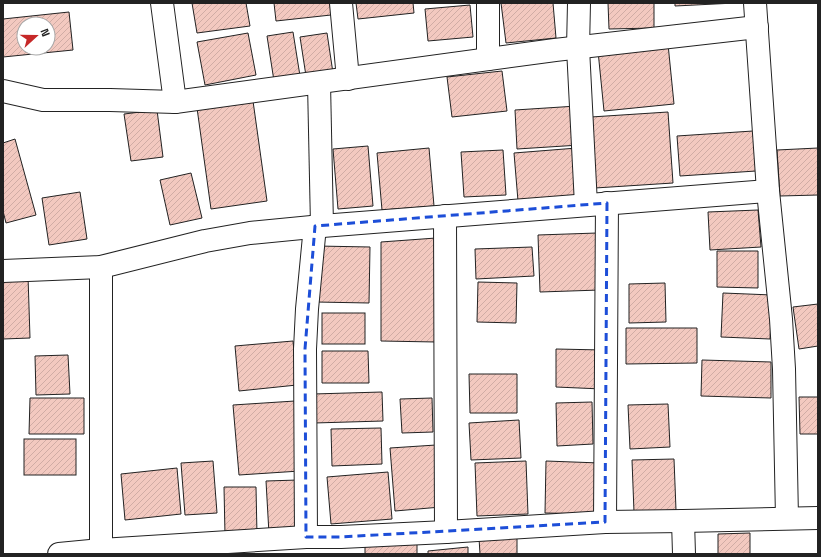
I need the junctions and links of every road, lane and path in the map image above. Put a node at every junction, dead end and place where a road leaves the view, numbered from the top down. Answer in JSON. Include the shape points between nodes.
{"nodes":[{"id":1,"x":162,"y":3,"type":"edge"},
{"id":2,"x":341,"y":3,"type":"edge"},
{"id":3,"x":488,"y":3,"type":"edge"},
{"id":4,"x":579,"y":3,"type":"edge"},
{"id":5,"x":755,"y":3,"type":"edge"},
{"id":6,"x":757,"y":27,"type":"junction"},
{"id":7,"x":578,"y":48,"type":"junction"},
{"id":8,"x":488,"y":60,"type":"junction"},
{"id":9,"x":348,"y":79,"type":"junction"},
{"id":10,"x":320,"y":83,"type":"junction"},
{"id":11,"x":3,"y":91,"type":"edge"},
{"id":12,"x":175,"y":102,"type":"junction"},
{"id":13,"x":768,"y":191,"type":"junction"},
{"id":14,"x":597,"y":204,"type":"junction"},
{"id":15,"x":444,"y":216,"type":"junction"},
{"id":16,"x":318,"y":226,"type":"junction"},
{"id":17,"x":101,"y":267,"type":"junction"},
{"id":18,"x":3,"y":271,"type":"edge"},
{"id":19,"x":788,"y":518,"type":"junction"},
{"id":20,"x":818,"y":518,"type":"edge"},
{"id":21,"x":683,"y":521,"type":"junction"},
{"id":22,"x":605,"y":522,"type":"junction"},
{"id":23,"x":446,"y":532,"type":"junction"},
{"id":24,"x":306,"y":537,"type":"junction"},
{"id":25,"x":341,"y":546,"type":"edge"},
{"id":26,"x":101,"y":552,"type":"edge"},
{"id":27,"x":59,"y":554,"type":"edge"},
{"id":28,"x":684,"y":554,"type":"edge"}],
"edges":[{"from":1,"to":12,"type":"street"},
{"from":2,"to":9,"type":"street"},
{"from":3,"to":8,"type":"street"},
{"from":4,"to":7,"type":"street"},
{"from":5,"to":6,"type":"street"},
{"from":6,"to":7,"type":"street"},
{"from":6,"to":13,"type":"street"},
{"from":7,"to":8,"type":"street"},
{"from":7,"to":14,"type":"street"},
{"from":8,"to":9,"type":"street"},
{"from":9,"to":10,"type":"street"},
{"from":10,"to":12,"type":"street"},
{"from":10,"to":16,"type":"street"},
{"from":11,"to":12,"type":"street","via":[[43,100]]},
{"from":13,"to":14,"type":"street"},
{"from":13,"to":19,"type":"street","via":[[781,319]]},
{"from":14,"to":15,"type":"street"},
{"from":14,"to":22,"type":"street"},
{"from":15,"to":16,"type":"street"},
{"from":15,"to":23,"type":"street"},
{"from":16,"to":17,"type":"street","via":[[250,233],[205,241]]},
{"from":16,"to":24,"type":"street","via":[[307,309],[305,349]]},
{"from":17,"to":18,"type":"street"},
{"from":17,"to":26,"type":"street"},
{"from":19,"to":20,"type":"street"},
{"from":19,"to":21,"type":"street"},
{"from":21,"to":22,"type":"street"},
{"from":21,"to":28,"type":"street"},
{"from":22,"to":23,"type":"street"},
{"from":23,"to":25,"type":"street"},
{"from":24,"to":25,"type":"street"},
{"from":24,"to":26,"type":"street"},
{"from":26,"to":27,"type":"street"}]}
